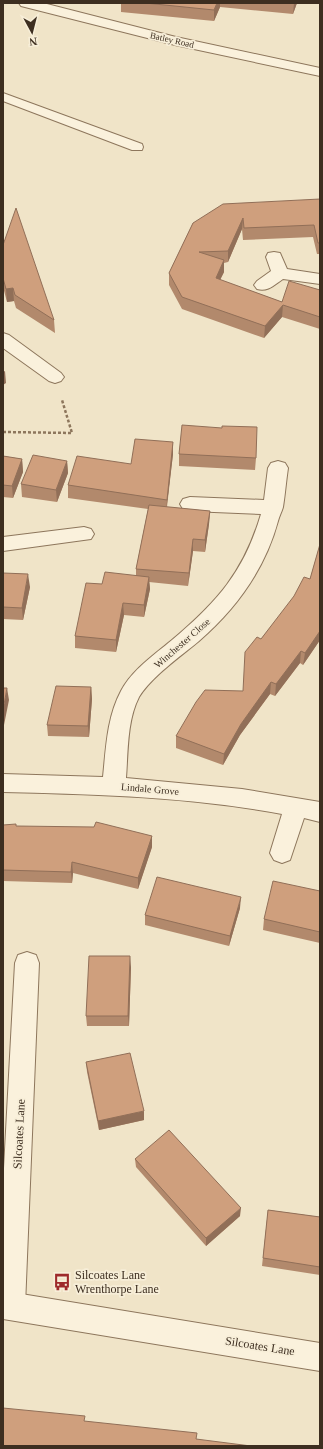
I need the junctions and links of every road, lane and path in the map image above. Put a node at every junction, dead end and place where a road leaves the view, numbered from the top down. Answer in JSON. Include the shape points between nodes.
{"nodes":[{"id":1,"x":26,"y":3,"type":"edge"},
{"id":2,"x":320,"y":72,"type":"edge"},
{"id":3,"x":3,"y":97,"type":"edge"},
{"id":4,"x":137,"y":147,"type":"dead end"},
{"id":5,"x":320,"y":279,"type":"edge"},
{"id":6,"x":263,"y":285,"type":"dead end"},
{"id":7,"x":3,"y":339,"type":"edge"},
{"id":8,"x":55,"y":377,"type":"joint"},
{"id":9,"x":3,"y":432,"type":"edge"},
{"id":10,"x":278,"y":468,"type":"dead end"},
{"id":11,"x":190,"y":504,"type":"dead end"},
{"id":12,"x":273,"y":507,"type":"junction"},
{"id":13,"x":84,"y":534,"type":"dead end"},
{"id":14,"x":3,"y":544,"type":"edge"},
{"id":15,"x":3,"y":783,"type":"edge"},
{"id":16,"x":114,"y":786,"type":"junction"},
{"id":17,"x":296,"y":807,"type":"junction"},
{"id":18,"x":320,"y":812,"type":"edge"},
{"id":19,"x":282,"y":854,"type":"dead end"},
{"id":20,"x":27,"y":963,"type":"dead end"},
{"id":21,"x":7,"y":1305,"type":"edge"},
{"id":22,"x":320,"y":1357,"type":"edge"}],
"edges":[{"from":1,"to":2,"type":"street","name":"Batley Road","via":[[175,41]]},
{"from":3,"to":4,"type":"lane"},
{"from":5,"to":6,"type":"street","via":[[277,265]]},
{"from":7,"to":8,"type":"street"},
{"from":8,"to":9,"type":"path","via":[[72,433]]},
{"from":10,"to":12,"type":"street","name":"Winchester Close"},
{"from":11,"to":12,"type":"street"},
{"from":12,"to":16,"type":"street","name":"Winchester Close","via":[[266,534],[255,560],[240,582],[214,615],[148,672],[129,696],[122,721]]},
{"from":13,"to":14,"type":"street","via":[[64,527]]},
{"from":15,"to":16,"type":"street","name":"Lindale Grove"},
{"from":16,"to":17,"type":"street","name":"Lindale Grove","via":[[194,792]]},
{"from":17,"to":18,"type":"street","name":"Lindale Grove"},
{"from":17,"to":19,"type":"street"},
{"from":20,"to":21,"type":"street","name":"Silcoates Lane"},
{"from":21,"to":22,"type":"street","name":"Silcoates Lane"}]}
